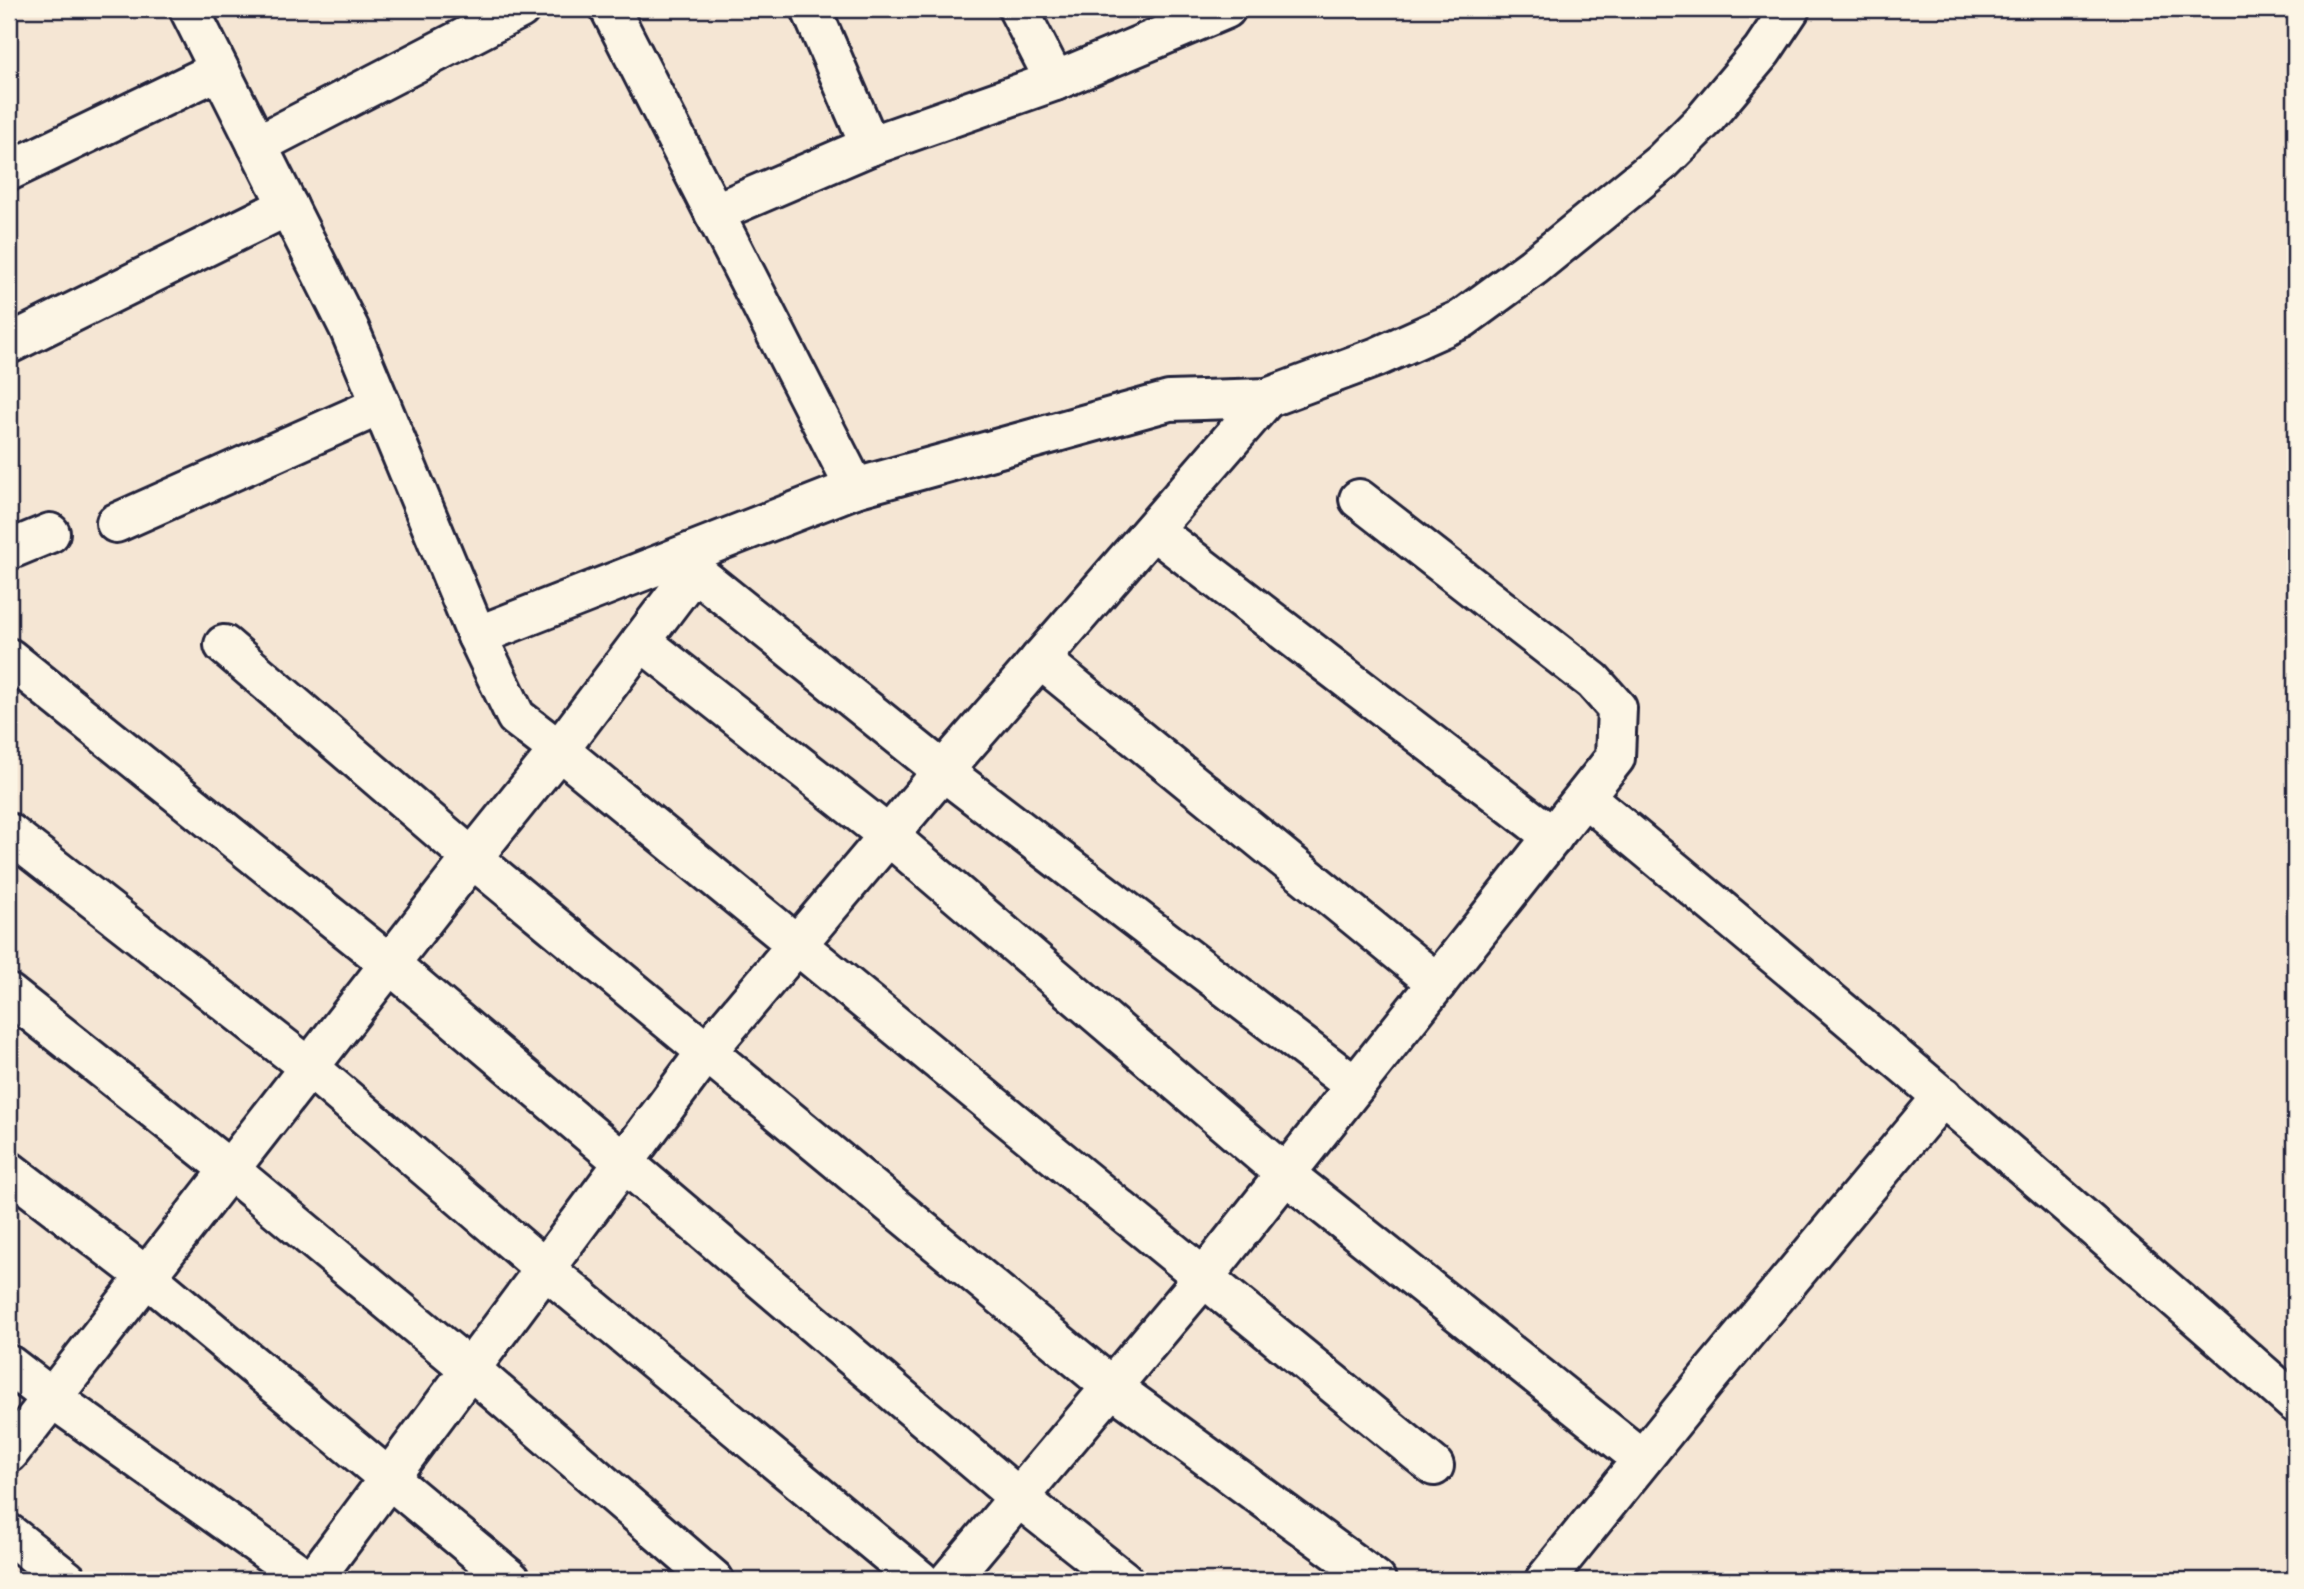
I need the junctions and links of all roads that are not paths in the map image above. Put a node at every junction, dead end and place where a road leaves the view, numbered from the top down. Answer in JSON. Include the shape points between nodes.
{"nodes":[{"id":1,"x":189,"y":9,"type":"edge"},
{"id":2,"x":520,"y":9,"type":"edge"},
{"id":3,"x":610,"y":9,"type":"edge"},
{"id":4,"x":811,"y":9,"type":"edge"},
{"id":5,"x":1018,"y":9,"type":"edge"},
{"id":6,"x":1226,"y":9,"type":"edge"},
{"id":7,"x":1790,"y":9,"type":"edge"},
{"id":8,"x":219,"y":70,"type":"junction"},
{"id":9,"x":1055,"y":81,"type":"junction"},
{"id":10,"x":257,"y":145,"type":"junction"},
{"id":11,"x":870,"y":146,"type":"junction"},
{"id":12,"x":9,"y":171,"type":"edge"},
{"id":13,"x":288,"y":206,"type":"junction"},
{"id":14,"x":714,"y":213,"type":"junction"},
{"id":15,"x":9,"y":344,"type":"edge"},
{"id":16,"x":1267,"y":398,"type":"junction"},
{"id":17,"x":381,"y":405,"type":"junction"},
{"id":18,"x":855,"y":488,"type":"junction"},
{"id":19,"x":1359,"y":499,"type":"dead end"},
{"id":20,"x":116,"y":523,"type":"dead end"},
{"id":21,"x":1153,"y":530,"type":"junction"},
{"id":22,"x":50,"y":533,"type":"dead end"},
{"id":23,"x":9,"y":550,"type":"edge"},
{"id":24,"x":687,"y":564,"type":"junction"},
{"id":25,"x":477,"y":636,"type":"junction"},
{"id":26,"x":641,"y":640,"type":"junction"},
{"id":27,"x":224,"y":645,"type":"dead end"},
{"id":28,"x":9,"y":657,"type":"edge"},
{"id":29,"x":1040,"y":659,"type":"junction"},
{"id":30,"x":559,"y":750,"type":"junction"},
{"id":31,"x":943,"y":771,"type":"junction"},
{"id":32,"x":1584,"y":797,"type":"junction"},
{"id":33,"x":9,"y":833,"type":"edge"},
{"id":34,"x":889,"y":836,"type":"junction"},
{"id":35,"x":1553,"y":837,"type":"junction"},
{"id":36,"x":472,"y":858,"type":"junction"},
{"id":37,"x":797,"y":944,"type":"junction"},
{"id":38,"x":390,"y":964,"type":"junction"},
{"id":39,"x":1437,"y":983,"type":"junction"},
{"id":40,"x":9,"y":994,"type":"edge"},
{"id":41,"x":707,"y":1051,"type":"junction"},
{"id":42,"x":310,"y":1068,"type":"junction"},
{"id":43,"x":1355,"y":1086,"type":"junction"},
{"id":44,"x":1943,"y":1096,"type":"junction"},
{"id":45,"x":623,"y":1163,"type":"junction"},
{"id":46,"x":230,"y":1170,"type":"junction"},
{"id":47,"x":9,"y":1171,"type":"edge"},
{"id":48,"x":1285,"y":1174,"type":"junction"},
{"id":49,"x":545,"y":1269,"type":"junction"},
{"id":50,"x":147,"y":1277,"type":"junction"},
{"id":51,"x":1204,"y":1277,"type":"junction"},
{"id":52,"x":9,"y":1365,"type":"edge"},
{"id":53,"x":470,"y":1369,"type":"junction"},
{"id":54,"x":1113,"y":1388,"type":"junction"},
{"id":55,"x":52,"y":1398,"type":"junction"},
{"id":56,"x":2295,"y":1403,"type":"edge"},
{"id":57,"x":9,"y":1453,"type":"edge"},
{"id":58,"x":1642,"y":1459,"type":"junction"},
{"id":59,"x":1434,"y":1466,"type":"dead end"},
{"id":60,"x":388,"y":1479,"type":"junction"},
{"id":61,"x":1019,"y":1498,"type":"junction"},
{"id":62,"x":9,"y":1534,"type":"edge"},
{"id":63,"x":67,"y":1580,"type":"edge"},
{"id":64,"x":310,"y":1580,"type":"edge"},
{"id":65,"x":510,"y":1580,"type":"edge"},
{"id":66,"x":714,"y":1580,"type":"edge"},
{"id":67,"x":920,"y":1580,"type":"edge"},
{"id":68,"x":949,"y":1580,"type":"edge"},
{"id":69,"x":1123,"y":1580,"type":"edge"},
{"id":70,"x":1376,"y":1580,"type":"edge"},
{"id":71,"x":1545,"y":1580,"type":"edge"}],
"edges":[{"from":1,"to":8,"type":"street"},
{"from":2,"to":10,"type":"street"},
{"from":3,"to":14,"type":"street"},
{"from":4,"to":11,"type":"street"},
{"from":5,"to":9,"type":"street"},
{"from":6,"to":9,"type":"street"},
{"from":7,"to":16,"type":"street","via":[[1721,100],[1661,162],[1462,320]]},
{"from":8,"to":10,"type":"street"},
{"from":8,"to":12,"type":"street"},
{"from":9,"to":11,"type":"street"},
{"from":10,"to":13,"type":"street"},
{"from":11,"to":14,"type":"street"},
{"from":13,"to":15,"type":"street"},
{"from":13,"to":17,"type":"street","via":[[349,328]]},
{"from":14,"to":18,"type":"street"},
{"from":16,"to":18,"type":"street","via":[[1170,401]]},
{"from":16,"to":21,"type":"street"},
{"from":17,"to":20,"type":"street"},
{"from":17,"to":25,"type":"street"},
{"from":18,"to":24,"type":"street"},
{"from":19,"to":32,"type":"street","via":[[1593,681],[1617,708],[1615,758]]},
{"from":21,"to":29,"type":"street"},
{"from":21,"to":35,"type":"street"},
{"from":22,"to":23,"type":"street"},
{"from":24,"to":25,"type":"street"},
{"from":24,"to":26,"type":"street"},
{"from":24,"to":31,"type":"street"},
{"from":25,"to":30,"type":"street","via":[[516,718]]},
{"from":26,"to":30,"type":"street"},
{"from":26,"to":34,"type":"street"},
{"from":27,"to":36,"type":"street"},
{"from":28,"to":38,"type":"street"},
{"from":29,"to":31,"type":"street"},
{"from":29,"to":39,"type":"street"},
{"from":30,"to":36,"type":"street"},
{"from":30,"to":37,"type":"street"},
{"from":31,"to":34,"type":"street"},
{"from":31,"to":43,"type":"street"},
{"from":32,"to":35,"type":"street"},
{"from":32,"to":44,"type":"street"},
{"from":33,"to":42,"type":"street"},
{"from":34,"to":37,"type":"street"},
{"from":34,"to":48,"type":"street"},
{"from":35,"to":39,"type":"street"},
{"from":36,"to":38,"type":"street"},
{"from":36,"to":41,"type":"street"},
{"from":37,"to":41,"type":"street"},
{"from":37,"to":51,"type":"street"},
{"from":38,"to":42,"type":"street"},
{"from":38,"to":45,"type":"street"},
{"from":39,"to":43,"type":"street"},
{"from":40,"to":46,"type":"street"},
{"from":41,"to":45,"type":"street"},
{"from":41,"to":54,"type":"street"},
{"from":42,"to":46,"type":"street"},
{"from":42,"to":49,"type":"street"},
{"from":43,"to":48,"type":"street"},
{"from":44,"to":56,"type":"street"},
{"from":44,"to":58,"type":"street"},
{"from":45,"to":49,"type":"street"},
{"from":45,"to":61,"type":"street"},
{"from":46,"to":50,"type":"street"},
{"from":46,"to":53,"type":"street"},
{"from":47,"to":50,"type":"street"},
{"from":48,"to":51,"type":"street"},
{"from":48,"to":58,"type":"street"},
{"from":49,"to":53,"type":"street"},
{"from":49,"to":67,"type":"street"},
{"from":50,"to":55,"type":"street"},
{"from":50,"to":60,"type":"street"},
{"from":51,"to":54,"type":"street"},
{"from":51,"to":59,"type":"street"},
{"from":52,"to":55,"type":"street"},
{"from":53,"to":60,"type":"street"},
{"from":53,"to":66,"type":"street"},
{"from":54,"to":61,"type":"street"},
{"from":54,"to":70,"type":"street"},
{"from":55,"to":57,"type":"street"},
{"from":55,"to":64,"type":"street"},
{"from":58,"to":71,"type":"street"},
{"from":60,"to":64,"type":"street"},
{"from":60,"to":65,"type":"street"},
{"from":61,"to":68,"type":"street"},
{"from":61,"to":69,"type":"street"},
{"from":62,"to":63,"type":"street"}]}
